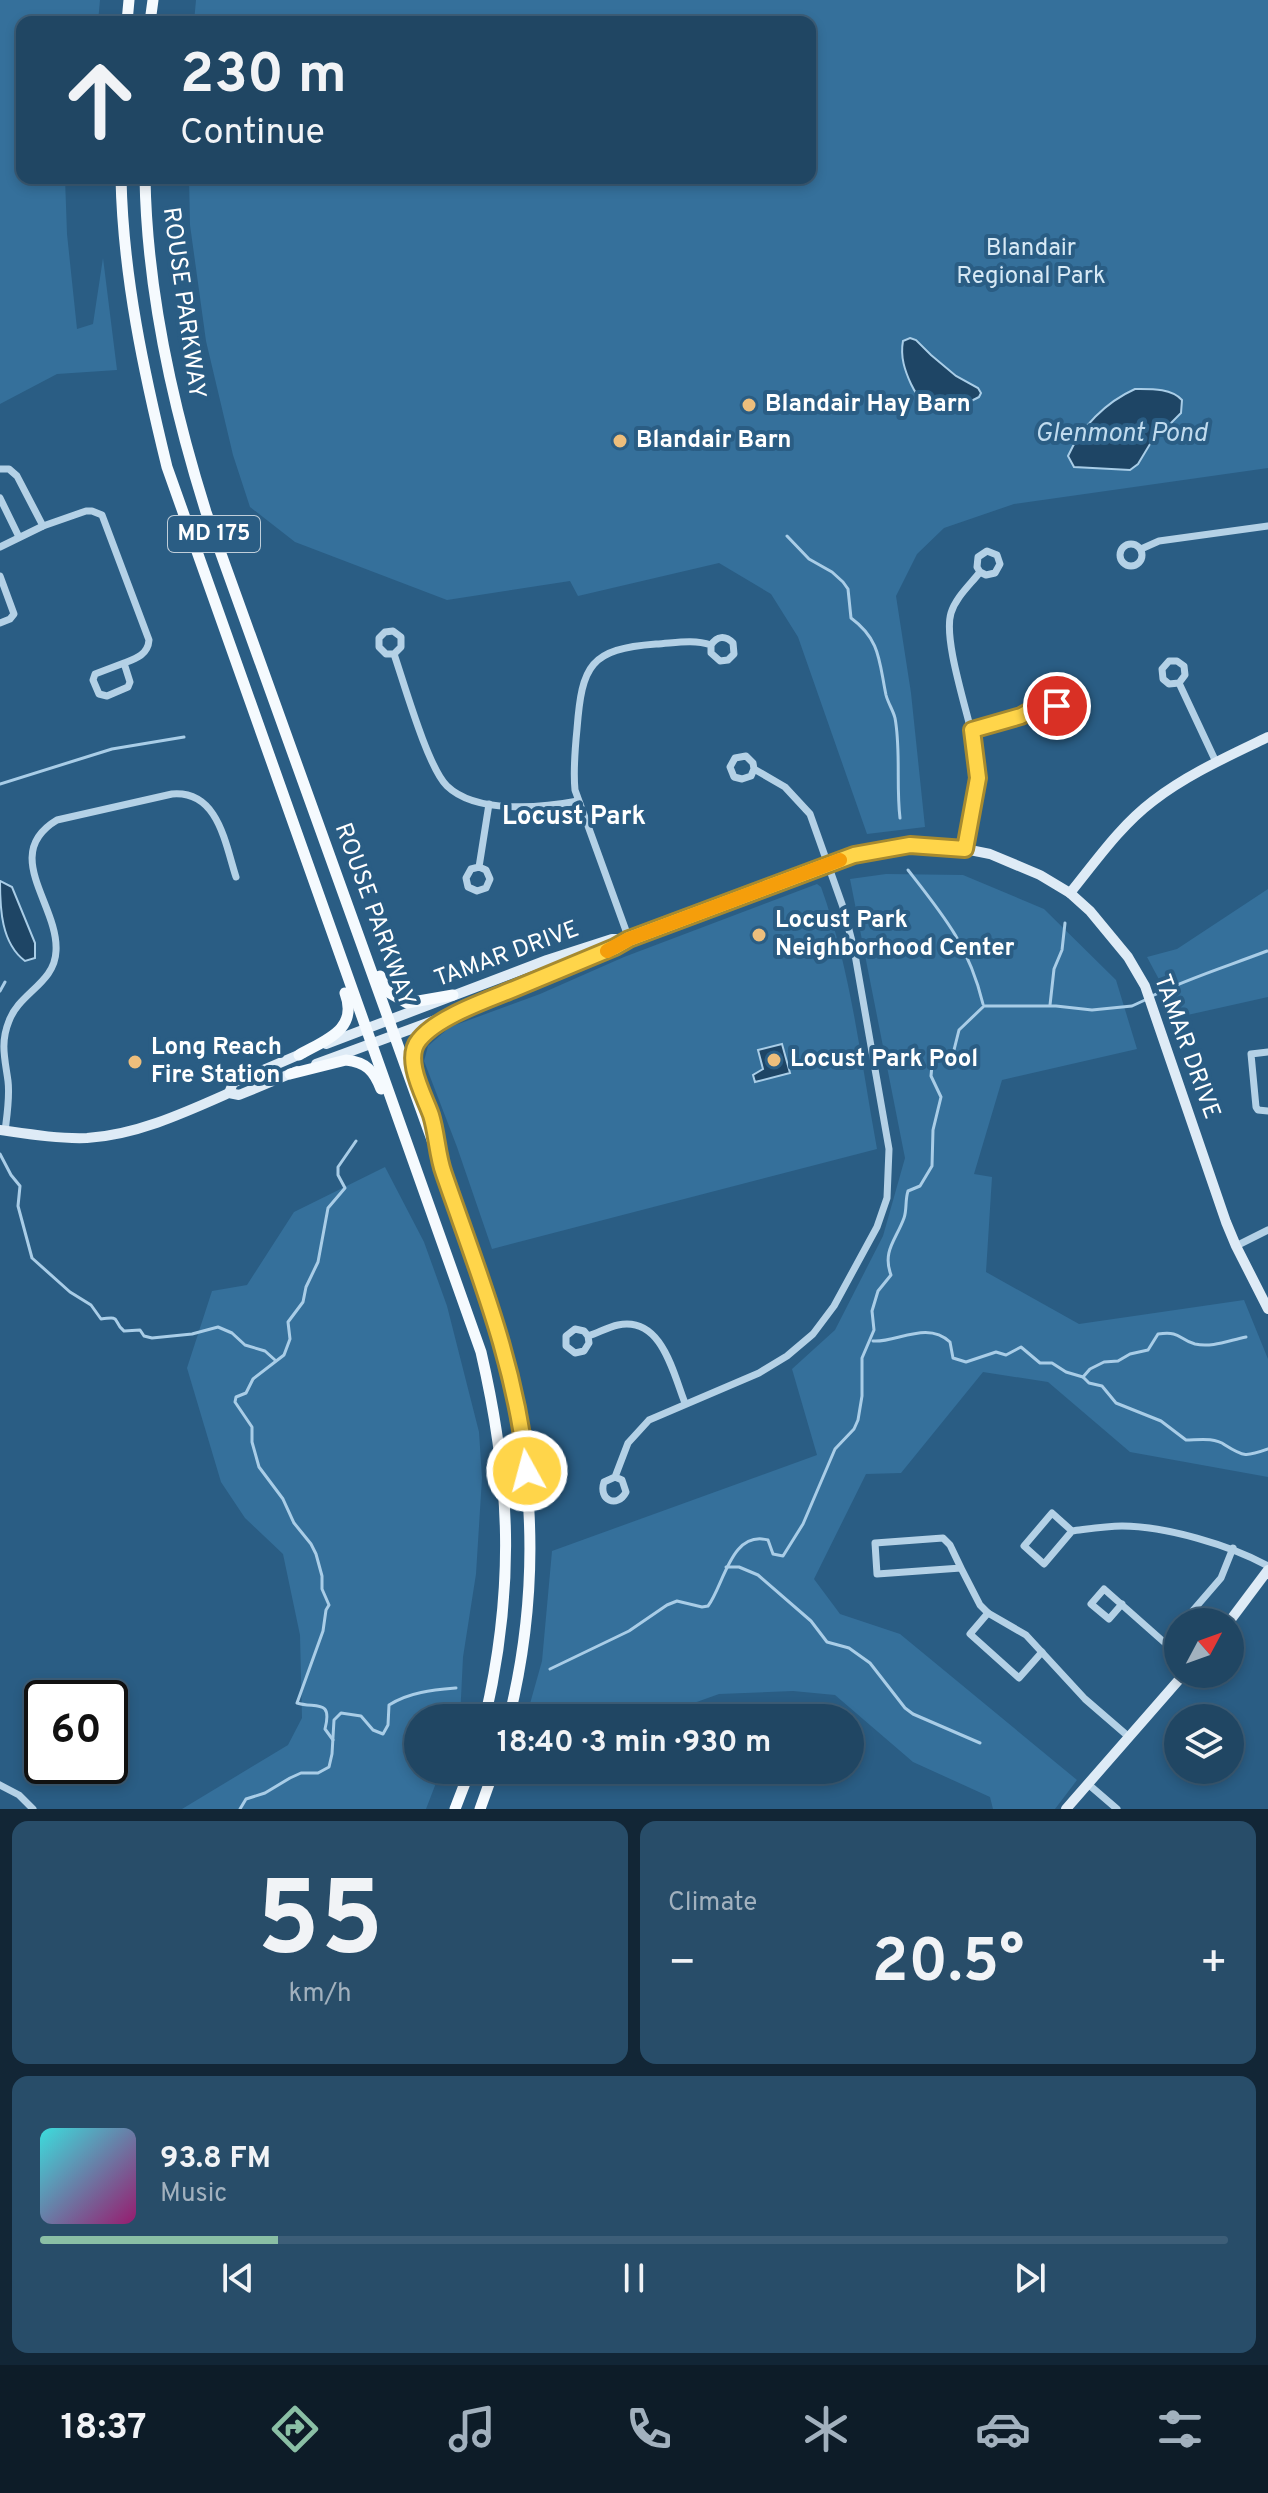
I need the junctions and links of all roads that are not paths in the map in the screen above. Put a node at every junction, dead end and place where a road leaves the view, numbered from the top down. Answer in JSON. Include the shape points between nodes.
{"nodes":[{"id":1,"x":122,"y":184,"type":"edge"},
{"id":2,"x":145,"y":184,"type":"edge"},
{"id":3,"x":0,"y":469,"type":"edge"},
{"id":4,"x":0,"y":498,"type":"edge"},
{"id":5,"x":43,"y":526,"type":"junction"},
{"id":6,"x":1268,"y":526,"type":"edge"},
{"id":7,"x":19,"y":537,"type":"junction"},
{"id":8,"x":0,"y":547,"type":"edge"},
{"id":9,"x":1141,"y":549,"type":"dead end"},
{"id":10,"x":980,"y":572,"type":"dead end"},
{"id":11,"x":0,"y":576,"type":"edge"},
{"id":12,"x":3,"y":592,"type":"edge"},
{"id":13,"x":0,"y":623,"type":"edge"},
{"id":14,"x":711,"y":645,"type":"dead end"},
{"id":15,"x":394,"y":654,"type":"dead end"},
{"id":16,"x":124,"y":663,"type":"junction"},
{"id":17,"x":1179,"y":683,"type":"dead end"},
{"id":18,"x":1037,"y":707,"type":"dead end"},
{"id":19,"x":972,"y":730,"type":"junction"},
{"id":20,"x":1268,"y":737,"type":"edge"},
{"id":21,"x":1216,"y":762,"type":"junction"},
{"id":22,"x":754,"y":769,"type":"dead end"},
{"id":23,"x":578,"y":801,"type":"junction"},
{"id":24,"x":489,"y":804,"type":"junction"},
{"id":25,"x":302,"y":847,"type":"junction"},
{"id":26,"x":965,"y":849,"type":"junction"},
{"id":27,"x":828,"y":864,"type":"junction"},
{"id":28,"x":479,"y":867,"type":"dead end"},
{"id":29,"x":236,"y":877,"type":"dead end"},
{"id":30,"x":337,"y":877,"type":"junction"},
{"id":31,"x":1070,"y":893,"type":"junction"},
{"id":32,"x":629,"y":939,"type":"junction"},
{"id":33,"x":453,"y":995,"type":"junction"},
{"id":34,"x":460,"y":1011,"type":"junction"},
{"id":35,"x":388,"y":1019,"type":"junction"},
{"id":36,"x":365,"y":1027,"type":"junction"},
{"id":37,"x":394,"y":1034,"type":"junction"},
{"id":38,"x":371,"y":1042,"type":"junction"},
{"id":39,"x":1268,"y":1052,"type":"edge"},
{"id":40,"x":299,"y":1055,"type":"junction"},
{"id":41,"x":290,"y":1074,"type":"junction"},
{"id":42,"x":229,"y":1093,"type":"junction"},
{"id":43,"x":1268,"y":1111,"type":"edge"},
{"id":44,"x":3,"y":1130,"type":"edge"},
{"id":45,"x":442,"y":1169,"type":"junction"},
{"id":46,"x":435,"y":1218,"type":"junction"},
{"id":47,"x":1268,"y":1230,"type":"edge"},
{"id":48,"x":1236,"y":1246,"type":"junction"},
{"id":49,"x":1268,"y":1309,"type":"edge"},
{"id":50,"x":588,"y":1336,"type":"dead end"},
{"id":51,"x":685,"y":1403,"type":"junction"},
{"id":52,"x":615,"y":1477,"type":"dead end"},
{"id":53,"x":1072,"y":1531,"type":"junction"},
{"id":54,"x":1233,"y":1548,"type":"junction"},
{"id":55,"x":961,"y":1568,"type":"junction"},
{"id":56,"x":1268,"y":1568,"type":"edge"},
{"id":57,"x":1122,"y":1604,"type":"dead end"},
{"id":58,"x":1195,"y":1608,"type":"edge"},
{"id":59,"x":1239,"y":1608,"type":"edge"},
{"id":60,"x":988,"y":1613,"type":"junction"},
{"id":61,"x":1164,"y":1642,"type":"edge"},
{"id":62,"x":1042,"y":1652,"type":"junction"},
{"id":63,"x":1172,"y":1688,"type":"edge"},
{"id":64,"x":488,"y":1704,"type":"edge"},
{"id":65,"x":512,"y":1704,"type":"edge"},
{"id":66,"x":1129,"y":1737,"type":"junction"},
{"id":67,"x":465,"y":1784,"type":"edge"},
{"id":68,"x":489,"y":1784,"type":"edge"},
{"id":69,"x":1088,"y":1784,"type":"junction"},
{"id":70,"x":0,"y":1785,"type":"edge"},
{"id":71,"x":33,"y":1809,"type":"edge"},
{"id":72,"x":455,"y":1809,"type":"edge"},
{"id":73,"x":480,"y":1809,"type":"edge"},
{"id":74,"x":1066,"y":1809,"type":"edge"},
{"id":75,"x":1117,"y":1809,"type":"edge"}],
"edges":[{"from":1,"to":25,"type":"main road","name":"ROUSE PARKWAY","number":"MD 175","via":[[133,306],[167,467]]},
{"from":2,"to":30,"type":"main road","name":"ROUSE PARKWAY","number":"MD 175","via":[[163,349],[189,456]]},
{"from":3,"to":5,"type":"street","via":[[17,476]]},
{"from":4,"to":7,"type":"street"},
{"from":5,"to":7,"type":"street"},
{"from":5,"to":16,"type":"street","via":[[92,511],[105,519],[149,640],[142,655]]},
{"from":6,"to":9,"type":"street","via":[[1159,541]]},
{"from":7,"to":8,"type":"street"},
{"from":10,"to":19,"type":"street","via":[[955,603],[949,623]]},
{"from":11,"to":12,"type":"street"},
{"from":12,"to":13,"type":"street","via":[[14,614]]},
{"from":14,"to":23,"type":"street","via":[[693,641],[623,647],[603,656],[588,672],[580,694],[574,765]]},
{"from":15,"to":24,"type":"street","via":[[440,778],[457,794]]},
{"from":16,"to":16,"type":"street","via":[[128,687],[99,694],[95,674]]},
{"from":17,"to":21,"type":"street"},
{"from":18,"to":19,"type":"street"},
{"from":19,"to":26,"type":"street","via":[[978,778]]},
{"from":20,"to":21,"type":"street"},
{"from":21,"to":31,"type":"street","via":[[1152,801]]},
{"from":22,"to":27,"type":"street","via":[[804,806]]},
{"from":23,"to":24,"type":"street","via":[[540,808]]},
{"from":23,"to":32,"type":"street"},
{"from":24,"to":28,"type":"street"},
{"from":25,"to":36,"type":"main road","name":"ROUSE PARKWAY","number":"MD 175"},
{"from":25,"to":40,"type":"main road","via":[[315,907],[349,1003],[339,1032]]},
{"from":26,"to":27,"type":"street","name":"TAMAR DRIVE","via":[[910,845]]},
{"from":26,"to":31,"type":"street","name":"TAMAR DRIVE","via":[[1011,862]]},
{"from":27,"to":32,"type":"street","name":"TAMAR DRIVE"},
{"from":27,"to":51,"type":"street","via":[[854,949],[889,1149],[887,1198],[839,1297],[807,1340],[759,1373]]},
{"from":29,"to":44,"type":"street","via":[[213,812],[187,795],[57,820],[41,830],[30,847],[27,867],[57,948],[52,967],[18,1006],[6,1029]]},
{"from":30,"to":33,"type":"main road","via":[[388,992],[407,1003]]},
{"from":30,"to":35,"type":"main road","name":"ROUSE PARKWAY","number":"MD 175"},
{"from":31,"to":48,"type":"street","name":"TAMAR DRIVE","via":[[1113,936],[1155,1006]]},
{"from":32,"to":33,"type":"street","name":"TAMAR DRIVE","via":[[612,939]]},
{"from":32,"to":34,"type":"street","name":"TAMAR DRIVE"},
{"from":33,"to":35,"type":"street","name":"TAMAR DRIVE"},
{"from":34,"to":37,"type":"street","name":"TAMAR DRIVE"},
{"from":34,"to":45,"type":"main road","via":[[421,1037],[413,1053]]},
{"from":35,"to":36,"type":"street","name":"TAMAR DRIVE"},
{"from":35,"to":37,"type":"main road","name":"ROUSE PARKWAY","number":"MD 175"},
{"from":36,"to":38,"type":"main road","name":"ROUSE PARKWAY","number":"MD 175"},
{"from":36,"to":40,"type":"street","name":"TAMAR DRIVE"},
{"from":37,"to":38,"type":"street","name":"TAMAR DRIVE"},
{"from":37,"to":45,"type":"main road","name":"ROUSE PARKWAY","number":"MD 175"},
{"from":38,"to":41,"type":"street","name":"TAMAR DRIVE"},
{"from":38,"to":46,"type":"main road","name":"ROUSE PARKWAY","number":"MD 175"},
{"from":39,"to":43,"type":"street","via":[[1251,1054],[1256,1107]]},
{"from":40,"to":42,"type":"street","name":"TAMAR DRIVE","via":[[233,1083]]},
{"from":41,"to":42,"type":"street","name":"TAMAR DRIVE","via":[[239,1095]]},
{"from":41,"to":46,"type":"main road","via":[[346,1060],[373,1072]]},
{"from":42,"to":44,"type":"street","name":"TAMAR DRIVE","via":[[111,1134],[61,1137]]},
{"from":45,"to":65,"type":"main road","name":"ROUSE PARKWAY","number":"MD 175","via":[[490,1301],[523,1436],[530,1575]]},
{"from":46,"to":64,"type":"main road","name":"ROUSE PARKWAY","number":"MD 175","via":[[481,1352],[504,1471],[507,1573]]},
{"from":47,"to":48,"type":"street"},
{"from":48,"to":49,"type":"street","name":"TAMAR DRIVE"},
{"from":50,"to":51,"type":"street","via":[[625,1324],[651,1332]]},
{"from":51,"to":52,"type":"street","via":[[640,1427]]},
{"from":53,"to":53,"type":"street","via":[[1052,1513],[1024,1546],[1044,1564]]},
{"from":53,"to":54,"type":"street","via":[[1145,1527]]},
{"from":54,"to":56,"type":"street"},
{"from":54,"to":58,"type":"street","via":[[1221,1578]]},
{"from":55,"to":55,"type":"street","via":[[877,1574],[875,1543],[943,1538]]},
{"from":55,"to":60,"type":"street"},
{"from":56,"to":59,"type":"street"},
{"from":57,"to":61,"type":"street"},
{"from":60,"to":62,"type":"street","via":[[1026,1635]]},
{"from":60,"to":62,"type":"street","via":[[970,1634],[1019,1678]]},
{"from":62,"to":66,"type":"street"},
{"from":63,"to":66,"type":"street"},
{"from":66,"to":69,"type":"street"},
{"from":67,"to":72,"type":"main road"},
{"from":68,"to":73,"type":"main road"},
{"from":69,"to":74,"type":"street"},
{"from":69,"to":75,"type":"street"},
{"from":70,"to":71,"type":"street"}]}
